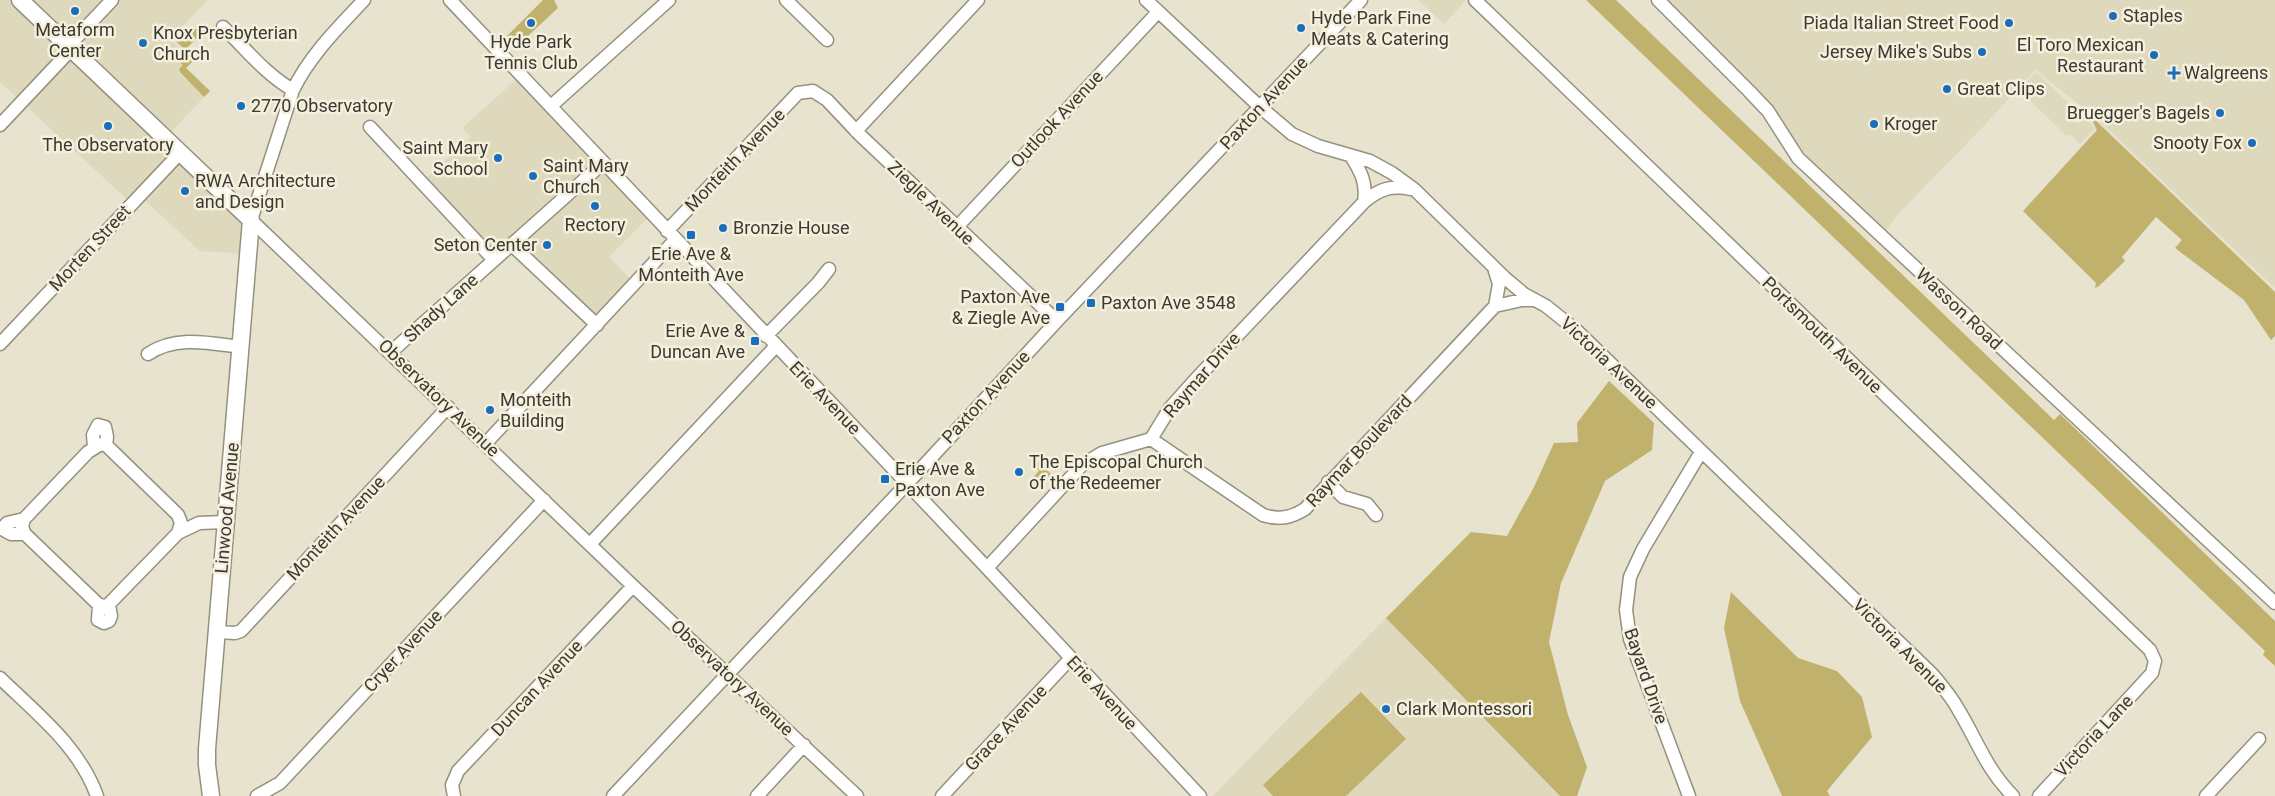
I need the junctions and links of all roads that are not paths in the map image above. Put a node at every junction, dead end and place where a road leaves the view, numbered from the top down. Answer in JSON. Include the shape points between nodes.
{"nodes":[{"id":1,"x":20,"y":0,"type":"edge"},
{"id":2,"x":112,"y":0,"type":"edge"},
{"id":3,"x":364,"y":0,"type":"edge"},
{"id":4,"x":450,"y":0,"type":"edge"},
{"id":5,"x":669,"y":0,"type":"edge"},
{"id":6,"x":786,"y":0,"type":"edge"},
{"id":7,"x":978,"y":0,"type":"edge"},
{"id":8,"x":1146,"y":0,"type":"edge"},
{"id":9,"x":1362,"y":0,"type":"edge"},
{"id":10,"x":1474,"y":0,"type":"edge"},
{"id":11,"x":1658,"y":0,"type":"edge"},
{"id":12,"x":1158,"y":12,"type":"junction"},
{"id":13,"x":223,"y":27,"type":"dead end"},
{"id":14,"x":828,"y":40,"type":"dead end"},
{"id":15,"x":71,"y":47,"type":"junction"},
{"id":16,"x":293,"y":90,"type":"junction"},
{"id":17,"x":804,"y":91,"type":"joint"},
{"id":18,"x":551,"y":106,"type":"junction"},
{"id":19,"x":1260,"y":107,"type":"junction"},
{"id":20,"x":0,"y":125,"type":"edge"},
{"id":21,"x":370,"y":127,"type":"dead end"},
{"id":22,"x":856,"y":131,"type":"junction"},
{"id":23,"x":180,"y":153,"type":"junction"},
{"id":24,"x":1351,"y":156,"type":"junction"},
{"id":25,"x":603,"y":163,"type":"junction"},
{"id":26,"x":1414,"y":189,"type":"junction"},
{"id":27,"x":1364,"y":202,"type":"junction"},
{"id":28,"x":251,"y":220,"type":"junction"},
{"id":29,"x":956,"y":227,"type":"junction"},
{"id":30,"x":671,"y":235,"type":"junction"},
{"id":31,"x":512,"y":245,"type":"junction"},
{"id":32,"x":494,"y":260,"type":"junction"},
{"id":33,"x":1494,"y":267,"type":"junction"},
{"id":34,"x":829,"y":269,"type":"dead end"},
{"id":35,"x":1535,"y":300,"type":"junction"},
{"id":36,"x":1495,"y":306,"type":"junction"},
{"id":37,"x":1057,"y":321,"type":"junction"},
{"id":38,"x":597,"y":325,"type":"junction"},
{"id":39,"x":766,"y":336,"type":"junction"},
{"id":40,"x":0,"y":344,"type":"edge"},
{"id":41,"x":776,"y":346,"type":"junction"},
{"id":42,"x":241,"y":347,"type":"junction"},
{"id":43,"x":391,"y":352,"type":"junction"},
{"id":44,"x":148,"y":354,"type":"dead end"},
{"id":45,"x":448,"y":407,"type":"junction"},
{"id":46,"x":1151,"y":439,"type":"junction"},
{"id":47,"x":486,"y":443,"type":"junction"},
{"id":48,"x":1701,"y":452,"type":"junction"},
{"id":49,"x":1328,"y":482,"type":"junction"},
{"id":50,"x":907,"y":484,"type":"junction"},
{"id":51,"x":544,"y":500,"type":"junction"},
{"id":52,"x":178,"y":515,"type":"junction"},
{"id":53,"x":1376,"y":515,"type":"dead end"},
{"id":54,"x":24,"y":519,"type":"junction"},
{"id":55,"x":225,"y":522,"type":"junction"},
{"id":56,"x":199,"y":523,"type":"junction"},
{"id":57,"x":178,"y":533,"type":"junction"},
{"id":58,"x":25,"y":534,"type":"junction"},
{"id":59,"x":590,"y":544,"type":"junction"},
{"id":60,"x":987,"y":568,"type":"junction"},
{"id":61,"x":633,"y":586,"type":"junction"},
{"id":62,"x":2275,"y":604,"type":"edge"},
{"id":63,"x":217,"y":632,"type":"junction"},
{"id":64,"x":1070,"y":659,"type":"junction"},
{"id":65,"x":728,"y":673,"type":"junction"},
{"id":66,"x":2150,"y":676,"type":"joint"},
{"id":67,"x":0,"y":678,"type":"edge"},
{"id":68,"x":2259,"y":739,"type":"dead end"},
{"id":69,"x":804,"y":745,"type":"junction"},
{"id":70,"x":97,"y":796,"type":"edge"},
{"id":71,"x":211,"y":796,"type":"edge"},
{"id":72,"x":257,"y":796,"type":"edge"},
{"id":73,"x":454,"y":796,"type":"edge"},
{"id":74,"x":613,"y":796,"type":"edge"},
{"id":75,"x":757,"y":796,"type":"edge"},
{"id":76,"x":857,"y":796,"type":"edge"},
{"id":77,"x":942,"y":796,"type":"edge"},
{"id":78,"x":1200,"y":796,"type":"edge"},
{"id":79,"x":1689,"y":796,"type":"edge"},
{"id":80,"x":2013,"y":796,"type":"edge"},
{"id":81,"x":2039,"y":796,"type":"edge"},
{"id":82,"x":2206,"y":796,"type":"edge"}],
"edges":[{"from":1,"to":15,"type":"main road","name":"Observatory Avenue"},
{"from":2,"to":15,"type":"street"},
{"from":3,"to":16,"type":"street","via":[[318,49]]},
{"from":4,"to":18,"type":"street","name":"Erie Avenue"},
{"from":5,"to":18,"type":"street"},
{"from":6,"to":14,"type":"street"},
{"from":7,"to":22,"type":"street"},
{"from":8,"to":12,"type":"street","name":"Victoria Avenue"},
{"from":9,"to":19,"type":"street","name":"Paxton Avenue"},
{"from":10,"to":66,"type":"street","name":"Portsmouth Avenue","via":[[2150,650],[2155,661]]},
{"from":11,"to":62,"type":"street","name":"Wasson Road","via":[[1768,111],[1798,158]]},
{"from":12,"to":19,"type":"street","name":"Victoria Avenue"},
{"from":12,"to":29,"type":"street","name":"Outlook Avenue"},
{"from":13,"to":16,"type":"street"},
{"from":15,"to":20,"type":"street"},
{"from":15,"to":23,"type":"main road","name":"Observatory Avenue"},
{"from":16,"to":28,"type":"street"},
{"from":17,"to":22,"type":"street","name":"Ziegle Avenue","via":[[820,94]]},
{"from":17,"to":30,"type":"street","name":"Monteith Avenue"},
{"from":18,"to":25,"type":"street","name":"Erie Avenue"},
{"from":19,"to":24,"type":"street","name":"Victoria Avenue","via":[[1292,134]]},
{"from":19,"to":37,"type":"street","name":"Paxton Avenue"},
{"from":21,"to":32,"type":"street"},
{"from":22,"to":29,"type":"street","name":"Ziegle Avenue"},
{"from":23,"to":28,"type":"main road","name":"Observatory Avenue"},
{"from":23,"to":40,"type":"street","name":"Morten Street"},
{"from":24,"to":26,"type":"street","name":"Victoria Avenue","via":[[1370,161]]},
{"from":24,"to":27,"type":"street","via":[[1363,176]]},
{"from":25,"to":30,"type":"street","name":"Erie Avenue"},
{"from":25,"to":31,"type":"street","name":"Shady Lane"},
{"from":26,"to":27,"type":"street","name":"Raymar Drive","via":[[1387,188]]},
{"from":26,"to":33,"type":"street","name":"Victoria Avenue"},
{"from":27,"to":46,"type":"street","name":"Raymar Drive","via":[[1196,379],[1170,408]]},
{"from":28,"to":42,"type":"main road","name":"Linwood Avenue"},
{"from":28,"to":43,"type":"street","name":"Observatory Avenue"},
{"from":29,"to":37,"type":"street","name":"Ziegle Avenue"},
{"from":30,"to":38,"type":"street","name":"Monteith Avenue"},
{"from":30,"to":39,"type":"street","name":"Erie Avenue"},
{"from":31,"to":32,"type":"street","name":"Shady Lane"},
{"from":31,"to":38,"type":"street"},
{"from":32,"to":43,"type":"street","name":"Shady Lane"},
{"from":33,"to":35,"type":"street","name":"Victoria Avenue"},
{"from":33,"to":36,"type":"street","via":[[1499,284]]},
{"from":34,"to":39,"type":"street"},
{"from":35,"to":36,"type":"street"},
{"from":35,"to":48,"type":"street","name":"Victoria Avenue","via":[[1576,330]]},
{"from":36,"to":49,"type":"street","name":"Raymar Boulevard"},
{"from":37,"to":50,"type":"street","name":"Paxton Avenue"},
{"from":38,"to":47,"type":"street","name":"Monteith Avenue"},
{"from":39,"to":41,"type":"street","name":"Erie Avenue"},
{"from":41,"to":50,"type":"street","name":"Erie Avenue"},
{"from":41,"to":59,"type":"street"},
{"from":42,"to":44,"type":"street","via":[[169,343]]},
{"from":42,"to":55,"type":"main road","name":"Linwood Avenue"},
{"from":43,"to":45,"type":"street","name":"Observatory Avenue"},
{"from":45,"to":47,"type":"street","name":"Observatory Avenue"},
{"from":45,"to":63,"type":"street","name":"Monteith Avenue","via":[[240,631],[235,634]]},
{"from":46,"to":49,"type":"street","name":"Raymar Boulevard","via":[[1272,518],[1297,514]]},
{"from":46,"to":60,"type":"street","via":[[1102,453],[1082,465]]},
{"from":47,"to":51,"type":"street","name":"Observatory Avenue"},
{"from":48,"to":79,"type":"street","name":"Bayard Drive","via":[[1643,549],[1630,577],[1626,610],[1630,639]]},
{"from":48,"to":80,"type":"street","name":"Victoria Avenue","via":[[1933,675],[1958,709],[1998,781]]},
{"from":49,"to":53,"type":"street","via":[[1343,496],[1367,504]]},
{"from":50,"to":60,"type":"street","name":"Erie Avenue"},
{"from":50,"to":65,"type":"street","name":"Paxton Avenue"},
{"from":51,"to":59,"type":"street","name":"Observatory Avenue"},
{"from":51,"to":72,"type":"street","name":"Cryer Avenue","via":[[280,783]]},
{"from":52,"to":54,"type":"street","via":[[100,446]]},
{"from":52,"to":56,"type":"street"},
{"from":52,"to":57,"type":"street","via":[[181,523]]},
{"from":54,"to":58,"type":"street"},
{"from":54,"to":58,"type":"street","via":[[7,523],[2,529],[12,534]]},
{"from":55,"to":56,"type":"street"},
{"from":55,"to":63,"type":"main road","name":"Linwood Avenue"},
{"from":56,"to":57,"type":"street"},
{"from":57,"to":58,"type":"street","via":[[104,605]]},
{"from":59,"to":61,"type":"street","name":"Observatory Avenue"},
{"from":60,"to":64,"type":"street","name":"Erie Avenue"},
{"from":61,"to":65,"type":"street","name":"Observatory Avenue"},
{"from":61,"to":73,"type":"street","name":"Duncan Avenue","via":[[458,771],[452,785]]},
{"from":63,"to":71,"type":"main road","name":"Linwood Avenue","via":[[207,749]]},
{"from":64,"to":77,"type":"street","name":"Grace Avenue"},
{"from":64,"to":78,"type":"street","name":"Erie Avenue"},
{"from":65,"to":69,"type":"street","name":"Observatory Avenue"},
{"from":65,"to":74,"type":"street","name":"Paxton Avenue"},
{"from":66,"to":81,"type":"street","name":"Victoria Lane"},
{"from":67,"to":70,"type":"street","via":[[72,750]]},
{"from":68,"to":82,"type":"street"},
{"from":69,"to":75,"type":"street"},
{"from":69,"to":76,"type":"street","name":"Observatory Avenue"}]}
